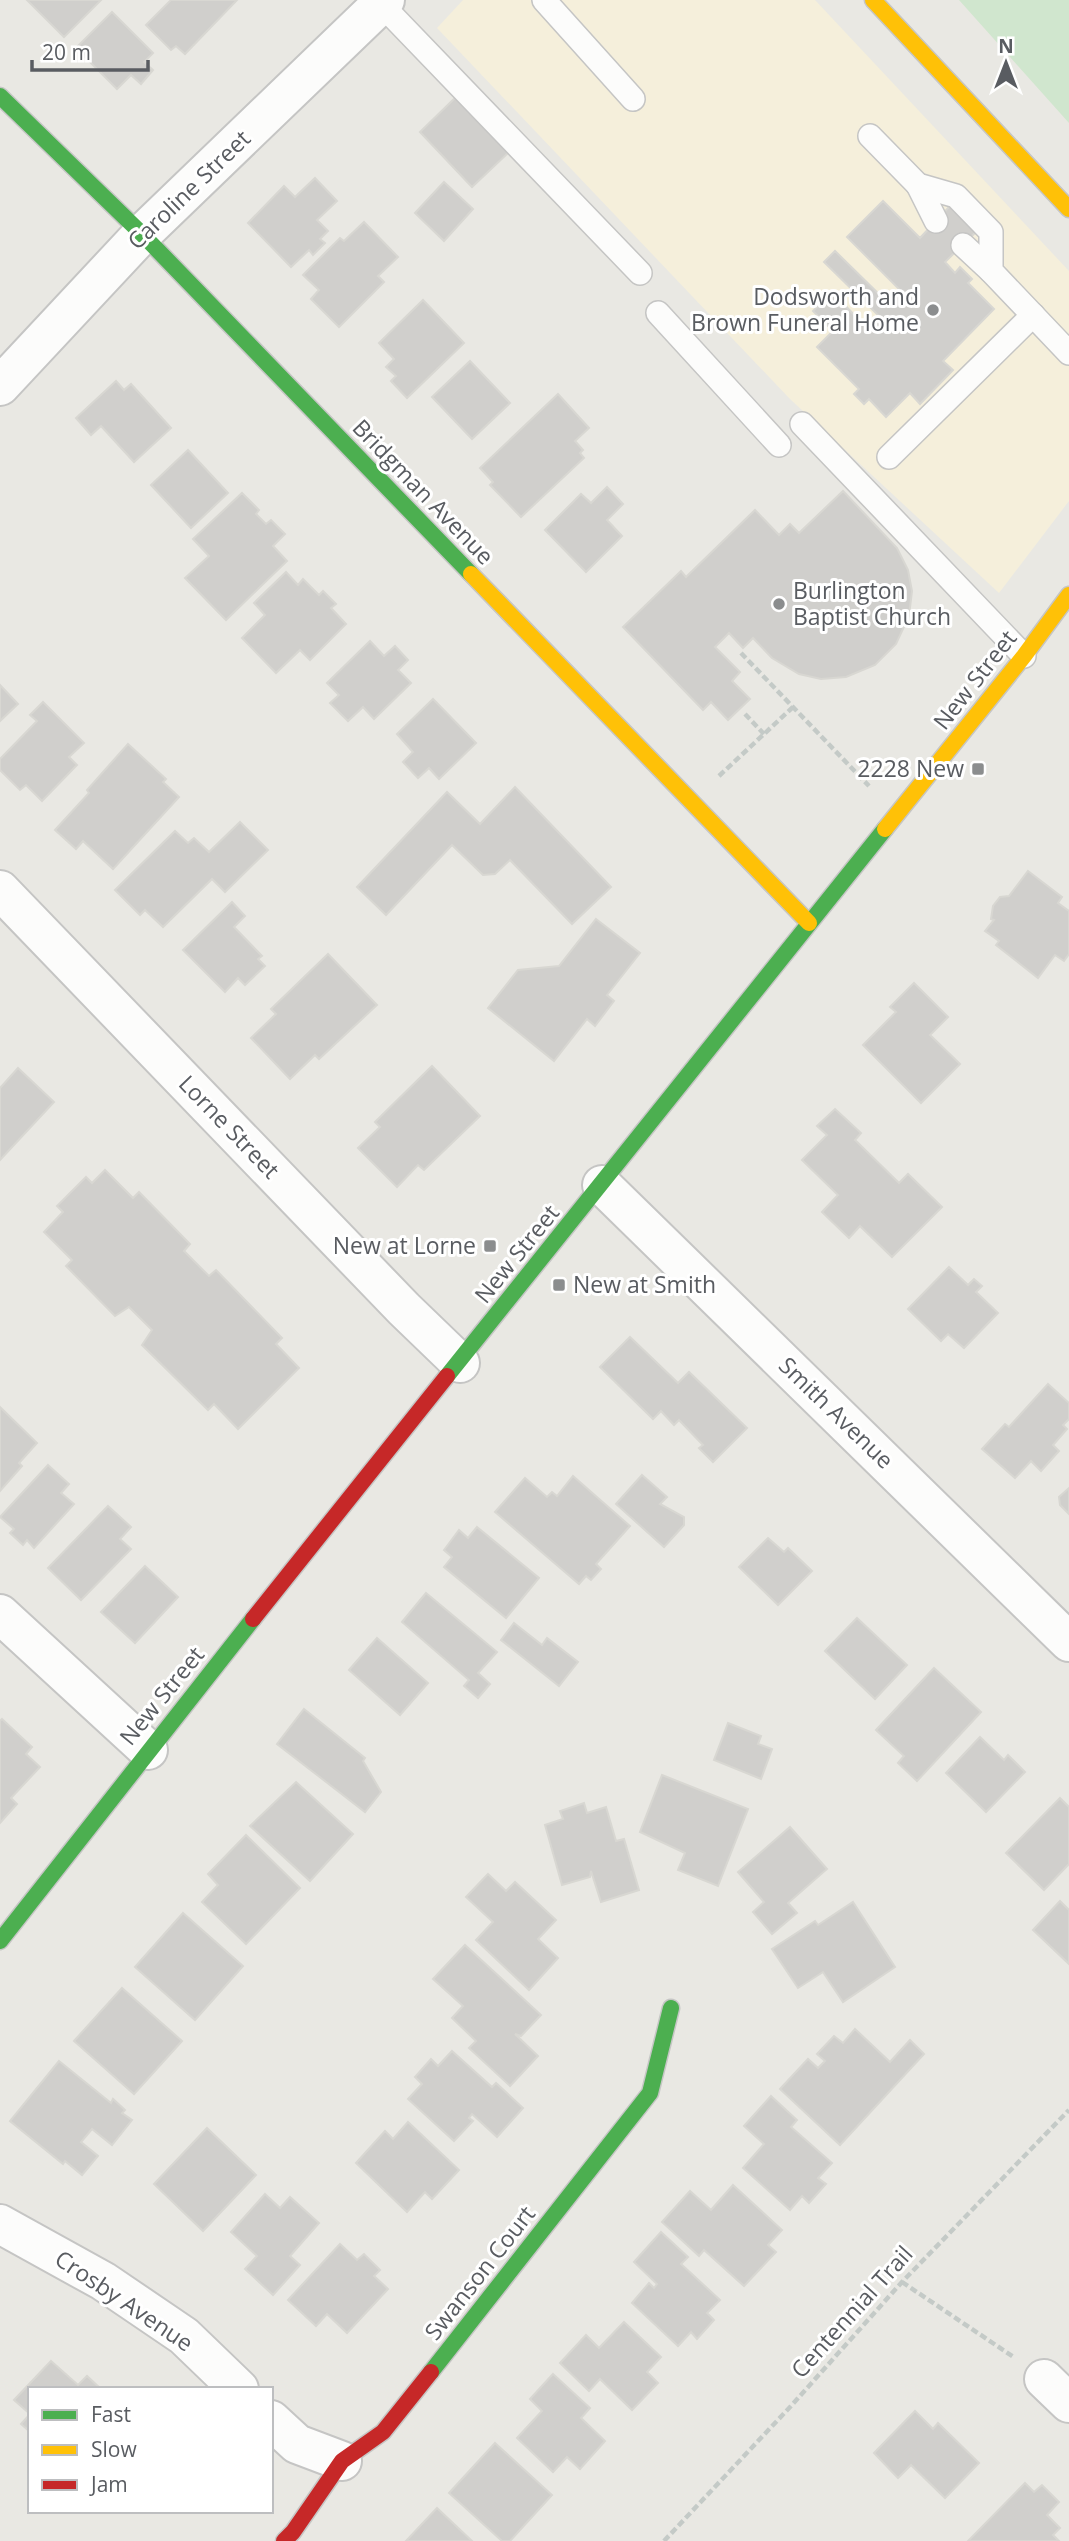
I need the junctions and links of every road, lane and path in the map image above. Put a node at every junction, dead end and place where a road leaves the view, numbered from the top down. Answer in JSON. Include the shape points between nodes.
{"nodes":[{"id":1,"x":544,"y":0,"type":"edge"},
{"id":2,"x":873,"y":0,"type":"edge"},
{"id":3,"x":383,"y":2,"type":"edge"},
{"id":4,"x":0,"y":96,"type":"edge"},
{"id":5,"x":633,"y":99,"type":"dead end"},
{"id":6,"x":870,"y":136,"type":"dead end"},
{"id":7,"x":918,"y":185,"type":"junction"},
{"id":8,"x":1069,"y":209,"type":"edge"},
{"id":9,"x":936,"y":221,"type":"dead end"},
{"id":10,"x":142,"y":234,"type":"junction"},
{"id":11,"x":963,"y":245,"type":"dead end"},
{"id":12,"x":990,"y":271,"type":"junction"},
{"id":13,"x":640,"y":273,"type":"dead end"},
{"id":14,"x":658,"y":313,"type":"dead end"},
{"id":15,"x":1033,"y":315,"type":"junction"},
{"id":16,"x":1069,"y":353,"type":"edge"},
{"id":17,"x":0,"y":386,"type":"edge"},
{"id":18,"x":802,"y":424,"type":"dead end"},
{"id":19,"x":779,"y":445,"type":"dead end"},
{"id":20,"x":889,"y":457,"type":"dead end"},
{"id":21,"x":1069,"y":595,"type":"edge"},
{"id":22,"x":741,"y":653,"type":"dead end"},
{"id":23,"x":1024,"y":656,"type":"junction"},
{"id":24,"x":793,"y":707,"type":"junction"},
{"id":25,"x":745,"y":715,"type":"dead end"},
{"id":26,"x":764,"y":734,"type":"junction"},
{"id":27,"x":692,"y":802,"type":"junction"},
{"id":28,"x":897,"y":815,"type":"junction"},
{"id":29,"x":0,"y":890,"type":"edge"},
{"id":30,"x":809,"y":923,"type":"junction"},
{"id":31,"x":602,"y":1185,"type":"junction"},
{"id":32,"x":460,"y":1363,"type":"junction"},
{"id":33,"x":0,"y":1614,"type":"edge"},
{"id":34,"x":1069,"y":1642,"type":"edge"},
{"id":35,"x":148,"y":1750,"type":"junction"},
{"id":36,"x":0,"y":1941,"type":"edge"},
{"id":37,"x":671,"y":2008,"type":"dead end"},
{"id":38,"x":1069,"y":2110,"type":"edge"},
{"id":39,"x":0,"y":2224,"type":"edge"},
{"id":40,"x":902,"y":2282,"type":"junction"},
{"id":41,"x":237,"y":2387,"type":"edge"},
{"id":42,"x":1057,"y":2391,"type":"edge"},
{"id":43,"x":273,"y":2422,"type":"edge"},
{"id":44,"x":342,"y":2461,"type":"junction"},
{"id":45,"x":284,"y":2541,"type":"edge"},
{"id":46,"x":664,"y":2541,"type":"edge"}],
"edges":[{"from":1,"to":5,"type":"lane"},
{"from":2,"to":8,"type":"street"},
{"from":3,"to":10,"type":"street","name":"Caroline Street"},
{"from":3,"to":13,"type":"lane"},
{"from":4,"to":10,"type":"street","name":"Bridgman Avenue"},
{"from":6,"to":7,"type":"lane"},
{"from":7,"to":9,"type":"lane"},
{"from":7,"to":12,"type":"lane","via":[[956,196],[991,232]]},
{"from":10,"to":17,"type":"street","name":"Caroline Street"},
{"from":10,"to":27,"type":"street","name":"Bridgman Avenue"},
{"from":11,"to":12,"type":"lane"},
{"from":12,"to":15,"type":"lane"},
{"from":14,"to":19,"type":"lane"},
{"from":15,"to":16,"type":"lane"},
{"from":15,"to":20,"type":"lane"},
{"from":18,"to":23,"type":"lane"},
{"from":21,"to":23,"type":"street","name":"New Street"},
{"from":22,"to":24,"type":"path"},
{"from":23,"to":28,"type":"street","name":"New Street"},
{"from":24,"to":26,"type":"path"},
{"from":24,"to":28,"type":"path"},
{"from":25,"to":26,"type":"path"},
{"from":26,"to":27,"type":"path"},
{"from":27,"to":30,"type":"street","name":"Bridgman Avenue"},
{"from":28,"to":30,"type":"street","name":"New Street"},
{"from":29,"to":32,"type":"street","name":"Lorne Street"},
{"from":30,"to":31,"type":"street","name":"New Street"},
{"from":31,"to":32,"type":"street","name":"New Street"},
{"from":31,"to":34,"type":"street","name":"Smith Avenue"},
{"from":32,"to":35,"type":"street","name":"New Street"},
{"from":33,"to":35,"type":"street"},
{"from":35,"to":36,"type":"street","name":"New Street"},
{"from":37,"to":44,"type":"street","name":"Swanson Court","via":[[650,2093],[383,2432]]},
{"from":38,"to":40,"type":"path","name":"Centennial Trail"},
{"from":39,"to":41,"type":"street","name":"Crosby Avenue","via":[[103,2281],[184,2336]]},
{"from":40,"to":42,"type":"path"},
{"from":40,"to":46,"type":"path","name":"Centennial Trail"},
{"from":43,"to":44,"type":"street","via":[[296,2444]]},
{"from":44,"to":45,"type":"street","name":"Swanson Court"}]}
